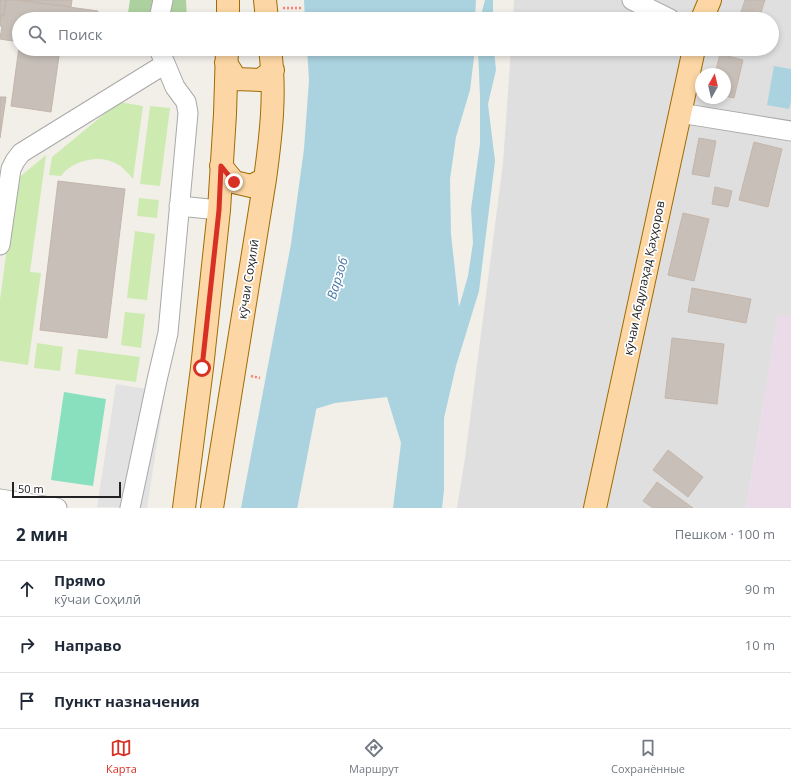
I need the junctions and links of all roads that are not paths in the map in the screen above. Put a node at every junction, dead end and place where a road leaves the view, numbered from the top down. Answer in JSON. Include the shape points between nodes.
{"nodes":[{"id":1,"x":163,"y":0,"type":"edge"},
{"id":2,"x":228,"y":0,"type":"edge"},
{"id":3,"x":264,"y":0,"type":"edge"},
{"id":4,"x":632,"y":0,"type":"edge"},
{"id":5,"x":710,"y":0,"type":"edge"},
{"id":6,"x":160,"y":12,"type":"edge"},
{"id":7,"x":228,"y":12,"type":"edge"},
{"id":8,"x":266,"y":12,"type":"edge"},
{"id":9,"x":656,"y":12,"type":"edge"},
{"id":10,"x":705,"y":12,"type":"edge"},
{"id":11,"x":162,"y":56,"type":"edge"},
{"id":12,"x":227,"y":56,"type":"edge"},
{"id":13,"x":271,"y":56,"type":"edge"},
{"id":14,"x":692,"y":56,"type":"edge"},
{"id":15,"x":273,"y":70,"type":"junction"},
{"id":16,"x":680,"y":113,"type":"junction"},
{"id":17,"x":791,"y":131,"type":"edge"},
{"id":18,"x":221,"y":166,"type":"junction"},
{"id":19,"x":265,"y":179,"type":"junction"},
{"id":20,"x":179,"y":206,"type":"junction"},
{"id":21,"x":219,"y":210,"type":"junction"},
{"id":22,"x":0,"y":245,"type":"edge"},
{"id":23,"x":0,"y":499,"type":"edge"},
{"id":24,"x":57,"y":508,"type":"edge"},
{"id":25,"x":130,"y":508,"type":"edge"},
{"id":26,"x":184,"y":508,"type":"edge"},
{"id":27,"x":212,"y":508,"type":"edge"},
{"id":28,"x":595,"y":508,"type":"edge"}],
"edges":[{"from":1,"to":6,"type":"street"},
{"from":2,"to":7,"type":"main road"},
{"from":3,"to":8,"type":"main road"},
{"from":4,"to":9,"type":"street"},
{"from":5,"to":10,"type":"main road"},
{"from":11,"to":20,"type":"street","via":[[175,87],[186,102],[188,114]]},
{"from":11,"to":22,"type":"street","via":[[21,153],[11,169]]},
{"from":12,"to":15,"type":"main road","via":[[236,79],[261,80]]},
{"from":12,"to":18,"type":"main road"},
{"from":13,"to":15,"type":"main road","name":"кӯчаи Соҳилӣ"},
{"from":14,"to":16,"type":"main road","name":"кӯчаи Абдулаҳад Қаҳҳоров"},
{"from":15,"to":19,"type":"main road","name":"кӯчаи Соҳилӣ","via":[[272,124]]},
{"from":16,"to":17,"type":"street"},
{"from":16,"to":28,"type":"main road","name":"кӯчаи Абдулаҳад Қаҳҳоров"},
{"from":18,"to":19,"type":"main road","via":[[234,182],[251,186]]},
{"from":18,"to":21,"type":"main road"},
{"from":19,"to":27,"type":"main road","name":"кӯчаи Соҳилӣ"},
{"from":20,"to":21,"type":"street"},
{"from":20,"to":25,"type":"street","via":[[168,333]]},
{"from":21,"to":26,"type":"main road"},
{"from":23,"to":24,"type":"street"}]}
